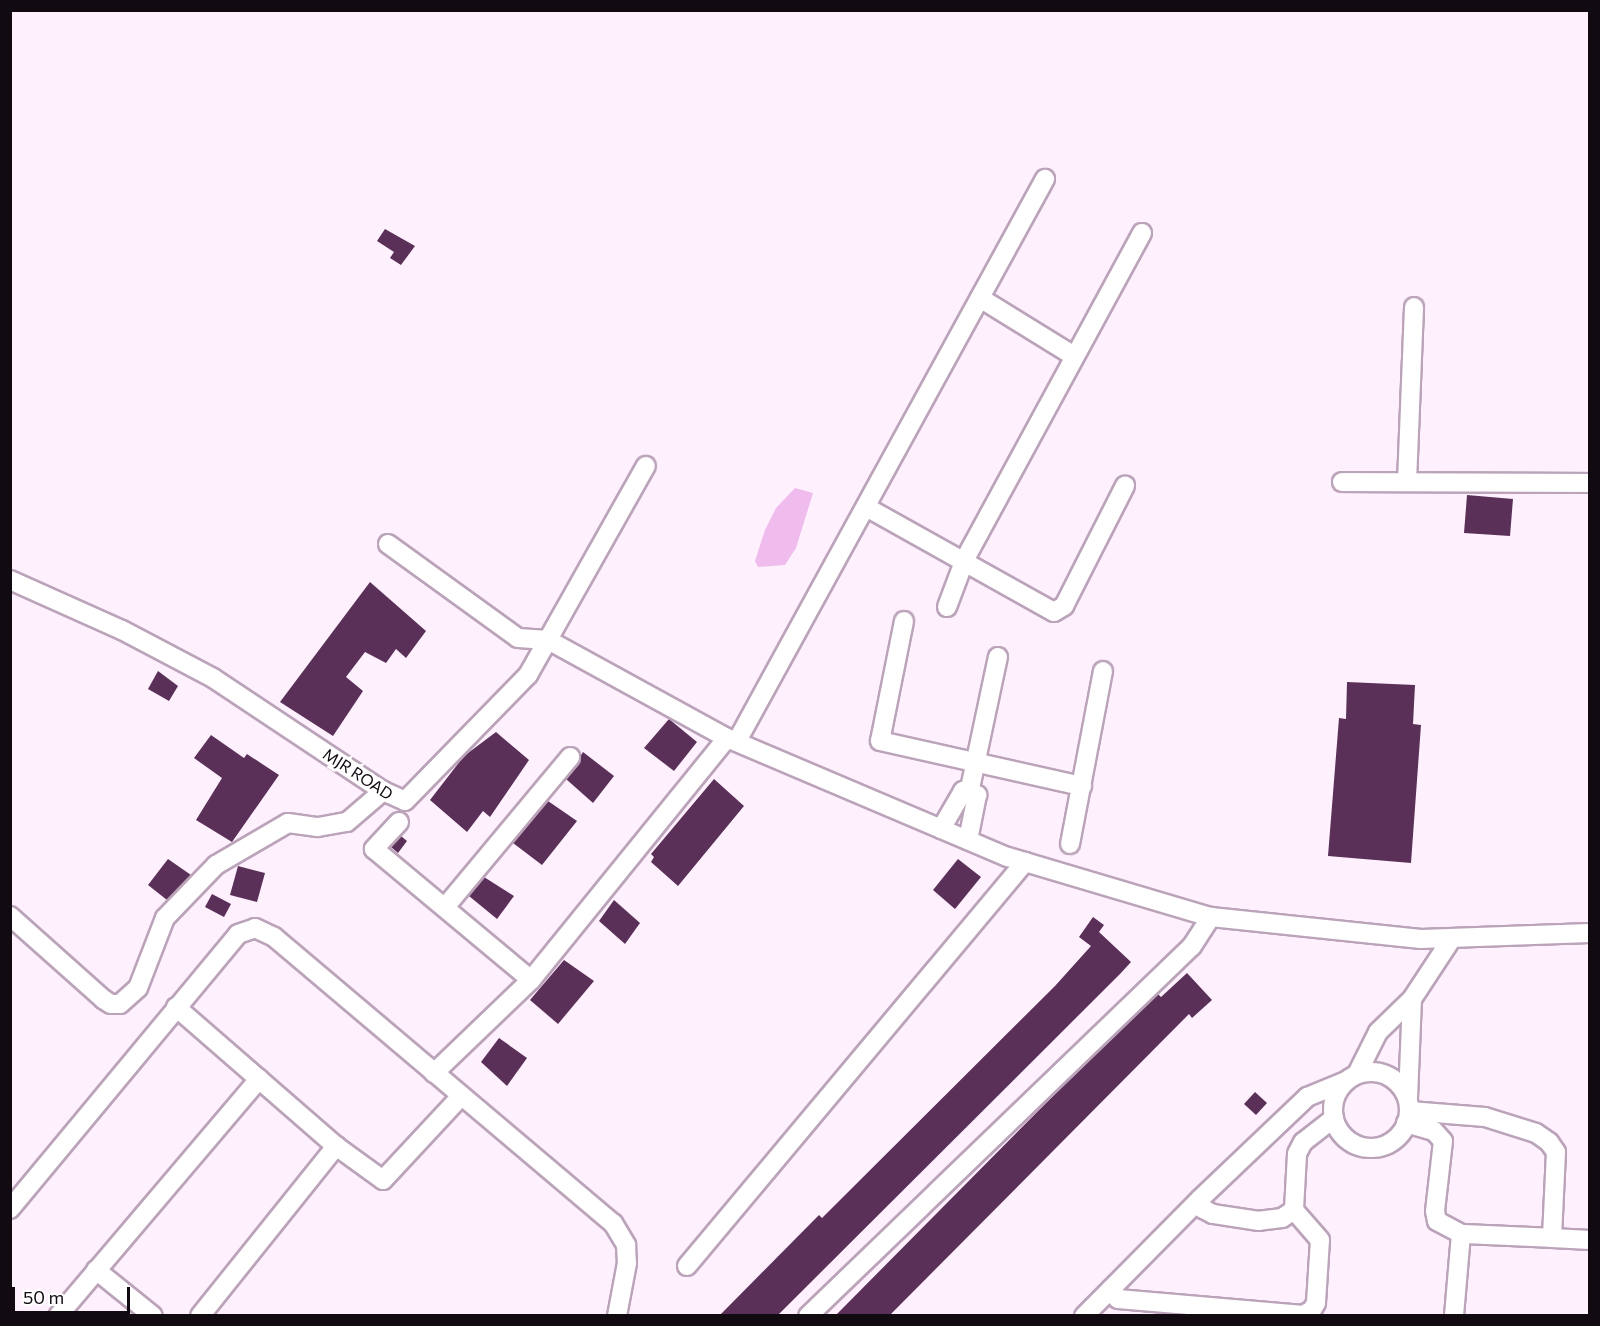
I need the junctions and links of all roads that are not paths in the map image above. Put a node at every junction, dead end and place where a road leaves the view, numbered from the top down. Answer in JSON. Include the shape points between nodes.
{"nodes":[{"id":1,"x":1045,"y":179,"type":"dead end"},
{"id":2,"x":1142,"y":233,"type":"dead end"},
{"id":3,"x":980,"y":298,"type":"junction"},
{"id":4,"x":1414,"y":307,"type":"dead end"},
{"id":5,"x":1074,"y":356,"type":"junction"},
{"id":6,"x":646,"y":466,"type":"dead end"},
{"id":7,"x":1342,"y":482,"type":"dead end"},
{"id":8,"x":1407,"y":482,"type":"junction"},
{"id":9,"x":1590,"y":483,"type":"edge"},
{"id":10,"x":1125,"y":486,"type":"dead end"},
{"id":11,"x":866,"y":507,"type":"junction"},
{"id":12,"x":388,"y":544,"type":"dead end"},
{"id":13,"x":965,"y":559,"type":"junction"},
{"id":14,"x":10,"y":580,"type":"edge"},
{"id":15,"x":946,"y":607,"type":"dead end"},
{"id":16,"x":904,"y":621,"type":"dead end"},
{"id":17,"x":548,"y":640,"type":"junction"},
{"id":18,"x":998,"y":657,"type":"dead end"},
{"id":19,"x":1103,"y":671,"type":"dead end"},
{"id":20,"x":732,"y":740,"type":"junction"},
{"id":21,"x":570,"y":757,"type":"dead end"},
{"id":22,"x":977,"y":762,"type":"junction"},
{"id":23,"x":1082,"y":786,"type":"junction"},
{"id":24,"x":383,"y":792,"type":"junction"},
{"id":25,"x":969,"y":793,"type":"junction"},
{"id":26,"x":399,"y":822,"type":"dead end"},
{"id":27,"x":941,"y":829,"type":"junction"},
{"id":28,"x":968,"y":840,"type":"junction"},
{"id":29,"x":1070,"y":844,"type":"dead end"},
{"id":30,"x":1024,"y":862,"type":"junction"},
{"id":31,"x":446,"y":906,"type":"junction"},
{"id":32,"x":10,"y":916,"type":"edge"},
{"id":33,"x":1211,"y":917,"type":"junction"},
{"id":34,"x":1590,"y":933,"type":"edge"},
{"id":35,"x":1452,"y":938,"type":"junction"},
{"id":36,"x":531,"y":980,"type":"junction"},
{"id":37,"x":1412,"y":999,"type":"junction"},
{"id":38,"x":176,"y":1007,"type":"junction"},
{"id":39,"x":434,"y":1073,"type":"junction"},
{"id":40,"x":1352,"y":1078,"type":"junction"},
{"id":41,"x":259,"y":1079,"type":"junction"},
{"id":42,"x":461,"y":1096,"type":"junction"},
{"id":43,"x":1408,"y":1111,"type":"junction"},
{"id":44,"x":1334,"y":1118,"type":"junction"},
{"id":45,"x":336,"y":1146,"type":"junction"},
{"id":46,"x":1200,"y":1199,"type":"junction"},
{"id":47,"x":10,"y":1209,"type":"edge"},
{"id":48,"x":1294,"y":1210,"type":"junction"},
{"id":49,"x":1461,"y":1234,"type":"junction"},
{"id":50,"x":1552,"y":1238,"type":"junction"},
{"id":51,"x":1590,"y":1240,"type":"edge"},
{"id":52,"x":687,"y":1266,"type":"dead end"},
{"id":53,"x":96,"y":1270,"type":"junction"},
{"id":54,"x":1111,"y":1289,"type":"junction"},
{"id":55,"x":1252,"y":1313,"type":"edge"},
{"id":56,"x":58,"y":1316,"type":"edge"},
{"id":57,"x":153,"y":1316,"type":"edge"},
{"id":58,"x":200,"y":1316,"type":"edge"},
{"id":59,"x":617,"y":1316,"type":"edge"},
{"id":60,"x":808,"y":1316,"type":"edge"},
{"id":61,"x":1084,"y":1316,"type":"edge"},
{"id":62,"x":1454,"y":1316,"type":"edge"}],
"edges":[{"from":1,"to":3,"type":"street"},
{"from":2,"to":5,"type":"street"},
{"from":3,"to":5,"type":"street"},
{"from":3,"to":11,"type":"street"},
{"from":4,"to":8,"type":"street"},
{"from":5,"to":13,"type":"street"},
{"from":6,"to":17,"type":"street","name":"MJR ROAD"},
{"from":7,"to":8,"type":"street"},
{"from":8,"to":9,"type":"street"},
{"from":10,"to":13,"type":"street","via":[[1060,611],[1054,612]]},
{"from":11,"to":13,"type":"street"},
{"from":11,"to":20,"type":"street"},
{"from":12,"to":17,"type":"street","via":[[518,638]]},
{"from":13,"to":15,"type":"street"},
{"from":14,"to":24,"type":"street","name":"MJR ROAD","via":[[122,630],[213,678]]},
{"from":16,"to":22,"type":"street","via":[[880,741]]},
{"from":17,"to":20,"type":"street"},
{"from":17,"to":24,"type":"street","name":"MJR ROAD","via":[[528,675],[411,797],[399,800]]},
{"from":18,"to":22,"type":"street"},
{"from":19,"to":23,"type":"street"},
{"from":20,"to":27,"type":"street"},
{"from":20,"to":36,"type":"street"},
{"from":21,"to":31,"type":"street"},
{"from":22,"to":23,"type":"street"},
{"from":22,"to":25,"type":"street"},
{"from":23,"to":29,"type":"street"},
{"from":24,"to":32,"type":"street","via":[[347,822],[318,827],[288,823],[216,866],[165,918],[138,988],[120,1004],[111,1005],[102,999]]},
{"from":25,"to":27,"type":"street","via":[[963,791]]},
{"from":25,"to":28,"type":"street","via":[[977,795]]},
{"from":26,"to":31,"type":"street","via":[[374,849]]},
{"from":27,"to":28,"type":"street"},
{"from":28,"to":30,"type":"street"},
{"from":30,"to":33,"type":"street"},
{"from":30,"to":52,"type":"street"},
{"from":31,"to":36,"type":"street"},
{"from":33,"to":35,"type":"street","via":[[1421,939]]},
{"from":33,"to":60,"type":"street","via":[[1192,946]]},
{"from":34,"to":35,"type":"street"},
{"from":35,"to":37,"type":"street"},
{"from":36,"to":39,"type":"street"},
{"from":37,"to":40,"type":"street","via":[[1378,1032]]},
{"from":37,"to":43,"type":"street"},
{"from":38,"to":39,"type":"street","via":[[238,934],[247,929],[265,931]]},
{"from":38,"to":41,"type":"street"},
{"from":38,"to":47,"type":"street"},
{"from":39,"to":42,"type":"street"},
{"from":40,"to":43,"type":"street","via":[[1369,1072],[1393,1078]]},
{"from":40,"to":44,"type":"street","via":[[1334,1101]]},
{"from":40,"to":46,"type":"street","via":[[1307,1097]]},
{"from":41,"to":45,"type":"street"},
{"from":41,"to":53,"type":"street"},
{"from":42,"to":45,"type":"street","via":[[383,1180]]},
{"from":42,"to":59,"type":"street","via":[[613,1223],[626,1245],[627,1263]]},
{"from":43,"to":44,"type":"street","via":[[1391,1143],[1366,1148],[1344,1136]]},
{"from":43,"to":49,"type":"street","via":[[1443,1141],[1435,1211],[1437,1221]]},
{"from":43,"to":50,"type":"street","via":[[1485,1117],[1536,1133],[1549,1142],[1556,1152]]},
{"from":44,"to":48,"type":"street","via":[[1303,1142],[1297,1154]]},
{"from":45,"to":58,"type":"street"},
{"from":46,"to":48,"type":"street","via":[[1207,1212],[1259,1221],[1282,1218]]},
{"from":46,"to":54,"type":"street"},
{"from":48,"to":55,"type":"street","via":[[1320,1240],[1316,1303],[1303,1315]]},
{"from":49,"to":50,"type":"street"},
{"from":49,"to":62,"type":"street"},
{"from":50,"to":51,"type":"street"},
{"from":53,"to":56,"type":"street"},
{"from":53,"to":57,"type":"street"},
{"from":54,"to":55,"type":"street","via":[[1122,1301]]},
{"from":54,"to":61,"type":"street"}]}
